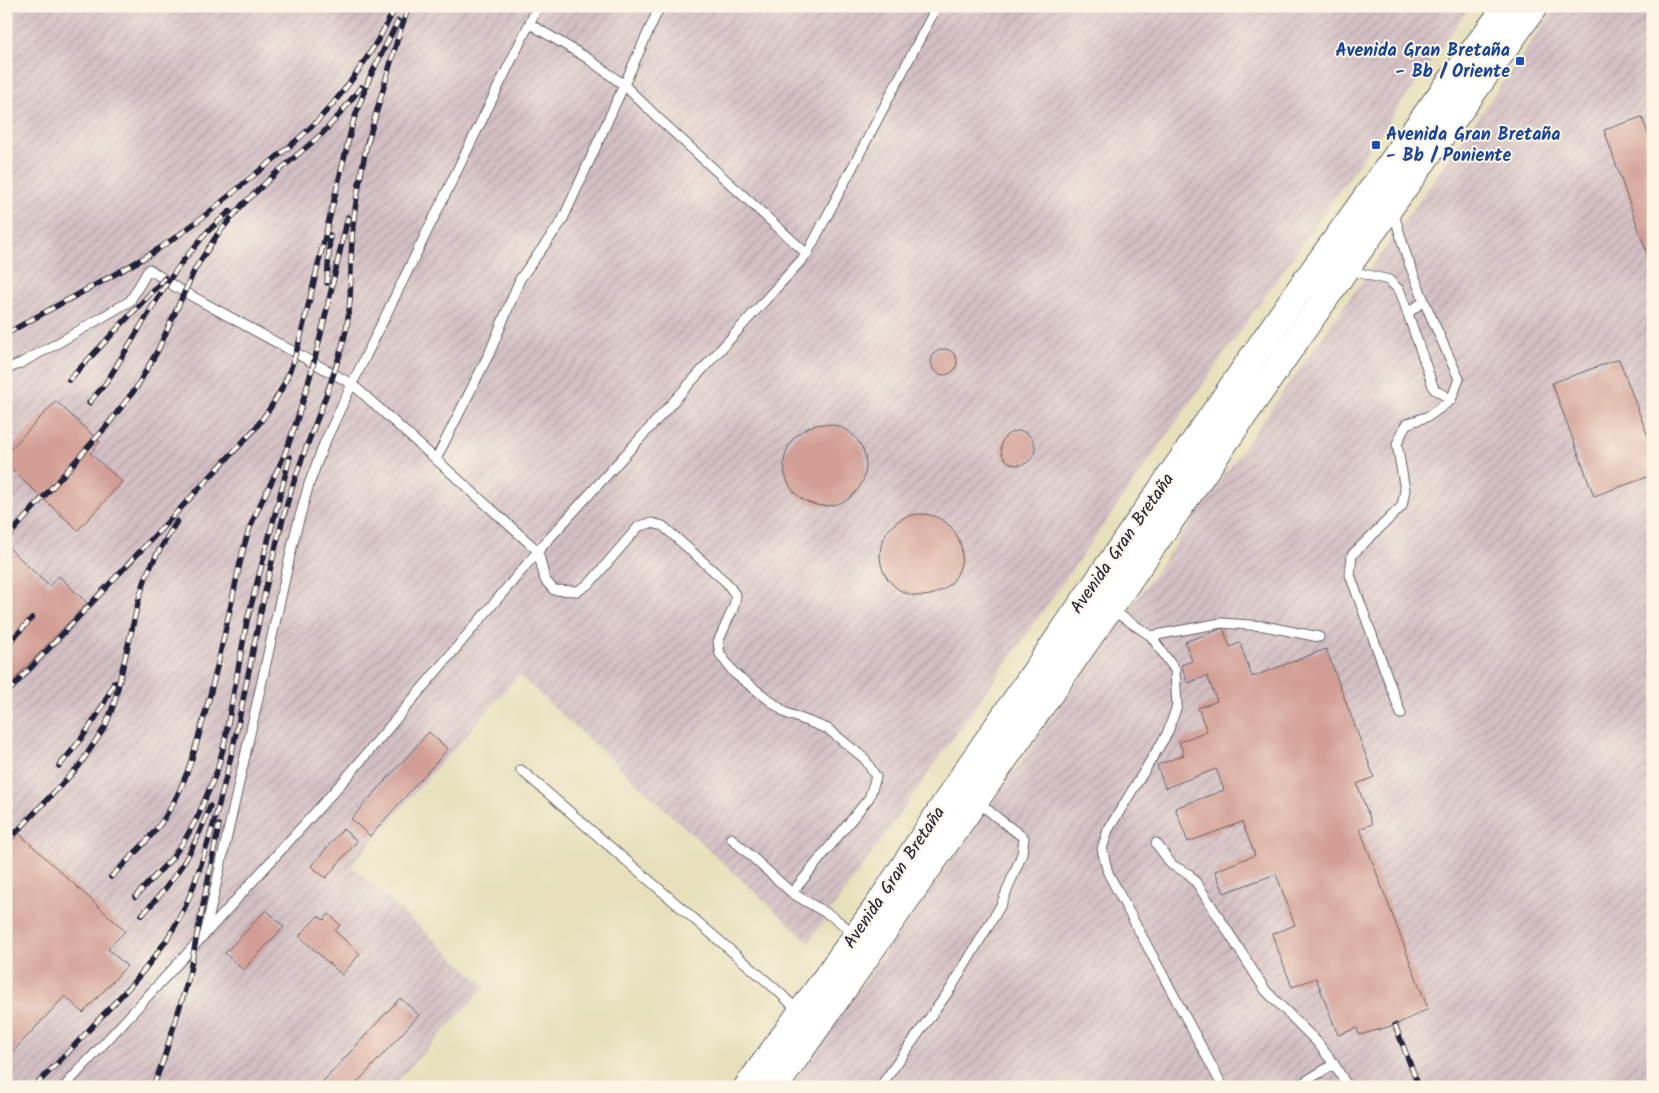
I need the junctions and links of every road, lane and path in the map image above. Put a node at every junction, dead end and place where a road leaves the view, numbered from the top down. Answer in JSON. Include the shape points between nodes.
{"nodes":[{"id":1,"x":538,"y":6,"type":"edge"},
{"id":2,"x":660,"y":6,"type":"edge"},
{"id":3,"x":937,"y":6,"type":"edge"},
{"id":4,"x":1507,"y":6,"type":"edge"},
{"id":5,"x":1535,"y":6,"type":"edge"},
{"id":6,"x":530,"y":24,"type":"junction"},
{"id":7,"x":624,"y":85,"type":"junction"},
{"id":8,"x":1391,"y":204,"type":"junction"},
{"id":9,"x":807,"y":254,"type":"junction"},
{"id":10,"x":1344,"y":270,"type":"junction"},
{"id":11,"x":1424,"y":301,"type":"junction"},
{"id":12,"x":1408,"y":313,"type":"junction"},
{"id":13,"x":6,"y":369,"type":"edge"},
{"id":14,"x":352,"y":384,"type":"junction"},
{"id":15,"x":1451,"y":400,"type":"junction"},
{"id":16,"x":436,"y":459,"type":"junction"},
{"id":17,"x":538,"y":551,"type":"junction"},
{"id":18,"x":1109,"y":609,"type":"junction"},
{"id":19,"x":1151,"y":636,"type":"junction"},
{"id":20,"x":1319,"y":637,"type":"dead end"},
{"id":21,"x":1401,"y":714,"type":"dead end"},
{"id":22,"x":521,"y":770,"type":"dead end"},
{"id":23,"x":976,"y":800,"type":"junction"},
{"id":24,"x":731,"y":838,"type":"dead end"},
{"id":25,"x":1156,"y":843,"type":"dead end"},
{"id":26,"x":792,"y":893,"type":"junction"},
{"id":27,"x":205,"y":934,"type":"junction"},
{"id":28,"x":856,"y":936,"type":"junction"},
{"id":29,"x":801,"y":1014,"type":"junction"},
{"id":30,"x":1334,"y":1064,"type":"junction"},
{"id":31,"x":64,"y":1087,"type":"edge"},
{"id":32,"x":747,"y":1087,"type":"edge"},
{"id":33,"x":775,"y":1087,"type":"edge"},
{"id":34,"x":880,"y":1087,"type":"edge"},
{"id":35,"x":1223,"y":1087,"type":"edge"},
{"id":36,"x":1296,"y":1087,"type":"edge"},
{"id":37,"x":1348,"y":1087,"type":"edge"}],
"edges":[{"from":1,"to":6,"type":"lane"},
{"from":2,"to":7,"type":"lane"},
{"from":3,"to":9,"type":"lane"},
{"from":4,"to":28,"type":"main road","name":"Avenida Gran Bretaña","via":[[1286,310],[969,767]]},
{"from":5,"to":8,"type":"main road","name":"Avenida Gran Bretaña"},
{"from":6,"to":7,"type":"lane","via":[[587,58]]},
{"from":6,"to":14,"type":"lane"},
{"from":7,"to":9,"type":"lane"},
{"from":7,"to":16,"type":"lane","via":[[562,221],[520,279],[490,352]]},
{"from":8,"to":10,"type":"main road","name":"Avenida Gran Bretaña"},
{"from":8,"to":11,"type":"lane"},
{"from":9,"to":17,"type":"lane"},
{"from":10,"to":12,"type":"lane","via":[[1389,280],[1400,291]]},
{"from":10,"to":18,"type":"main road","name":"Avenida Gran Bretaña"},
{"from":11,"to":12,"type":"lane"},
{"from":11,"to":15,"type":"lane","via":[[1459,378]]},
{"from":12,"to":15,"type":"lane","via":[[1434,389]]},
{"from":13,"to":14,"type":"lane","via":[[130,301],[150,269],[177,288]]},
{"from":14,"to":16,"type":"lane"},
{"from":14,"to":27,"type":"lane","via":[[324,444],[295,534]]},
{"from":15,"to":21,"type":"lane","via":[[1429,416],[1406,424],[1397,444],[1406,490],[1402,506],[1352,555],[1350,575]]},
{"from":16,"to":17,"type":"lane"},
{"from":17,"to":26,"type":"lane","via":[[545,580],[554,590],[578,591],[590,583],[638,526],[652,522],[663,526],[727,583],[736,596],[718,642],[720,654],[734,674],[786,713],[828,729],[865,759],[876,777],[869,798]]},
{"from":17,"to":27,"type":"lane","via":[[347,777]]},
{"from":18,"to":19,"type":"lane"},
{"from":18,"to":23,"type":"main road","name":"Avenida Gran Bretaña"},
{"from":19,"to":20,"type":"lane","via":[[1221,623],[1264,626]]},
{"from":19,"to":35,"type":"lane","via":[[1176,670],[1177,706],[1166,734],[1108,830],[1102,849],[1108,873]]},
{"from":22,"to":29,"type":"lane"},
{"from":23,"to":33,"type":"main road","name":"Avenida Gran Bretaña"},
{"from":23,"to":34,"type":"lane","via":[[1024,838],[1022,854],[1001,905],[951,988]]},
{"from":24,"to":26,"type":"lane"},
{"from":25,"to":30,"type":"lane","via":[[1172,865],[1189,874],[1198,885],[1266,991],[1317,1042]]},
{"from":26,"to":28,"type":"lane","via":[[833,917]]},
{"from":27,"to":31,"type":"lane"},
{"from":28,"to":29,"type":"main road","name":"Avenida Gran Bretaña"},
{"from":29,"to":32,"type":"main road","name":"Avenida Gran Bretaña"},
{"from":30,"to":36,"type":"lane"},
{"from":30,"to":37,"type":"lane"}]}
